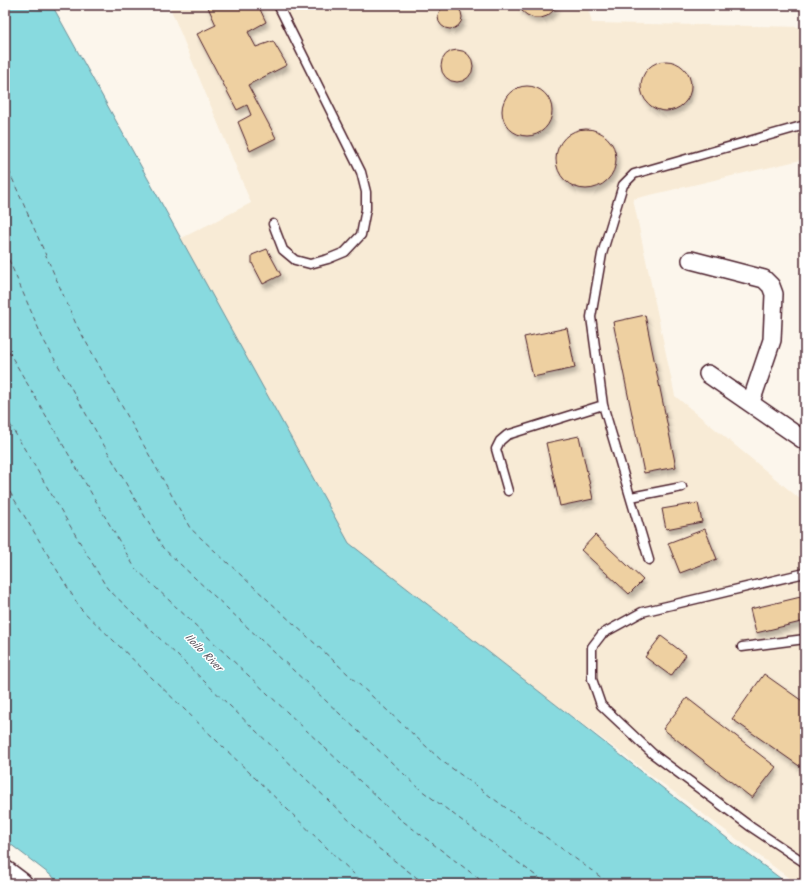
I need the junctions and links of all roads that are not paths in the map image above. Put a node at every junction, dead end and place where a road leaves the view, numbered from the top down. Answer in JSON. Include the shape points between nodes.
{"nodes":[{"id":1,"x":278,"y":5,"type":"edge"},
{"id":2,"x":805,"y":125,"type":"edge"},
{"id":3,"x":273,"y":224,"type":"dead end"},
{"id":4,"x":691,"y":260,"type":"dead end"},
{"id":5,"x":708,"y":374,"type":"dead end"},
{"id":6,"x":751,"y":402,"type":"junction"},
{"id":7,"x":603,"y":405,"type":"junction"},
{"id":8,"x":805,"y":441,"type":"edge"},
{"id":9,"x":682,"y":487,"type":"dead end"},
{"id":10,"x":508,"y":491,"type":"dead end"},
{"id":11,"x":631,"y":497,"type":"junction"},
{"id":12,"x":649,"y":560,"type":"dead end"},
{"id":13,"x":805,"y":573,"type":"edge"},
{"id":14,"x":805,"y":639,"type":"edge"},
{"id":15,"x":742,"y":647,"type":"dead end"},
{"id":16,"x":805,"y":863,"type":"edge"},
{"id":17,"x":5,"y":872,"type":"edge"},
{"id":18,"x":21,"y":884,"type":"edge"}],
"edges":[{"from":1,"to":3,"type":"lane","via":[[361,172],[366,192],[366,209],[361,235],[345,252],[310,264],[295,260],[283,250]]},
{"from":2,"to":7,"type":"lane","via":[[634,174],[623,185],[602,254],[591,317]]},
{"from":4,"to":6,"type":"street","via":[[764,279],[771,286],[774,294],[772,340]]},
{"from":5,"to":6,"type":"street"},
{"from":6,"to":8,"type":"street"},
{"from":7,"to":10,"type":"lane","via":[[503,438],[496,449]]},
{"from":7,"to":11,"type":"lane"},
{"from":9,"to":11,"type":"lane"},
{"from":11,"to":12,"type":"lane"},
{"from":13,"to":16,"type":"lane","via":[[642,612],[602,634],[592,648],[592,679],[601,706],[653,754],[751,827]]},
{"from":14,"to":15,"type":"lane"},
{"from":17,"to":18,"type":"main road"}]}
